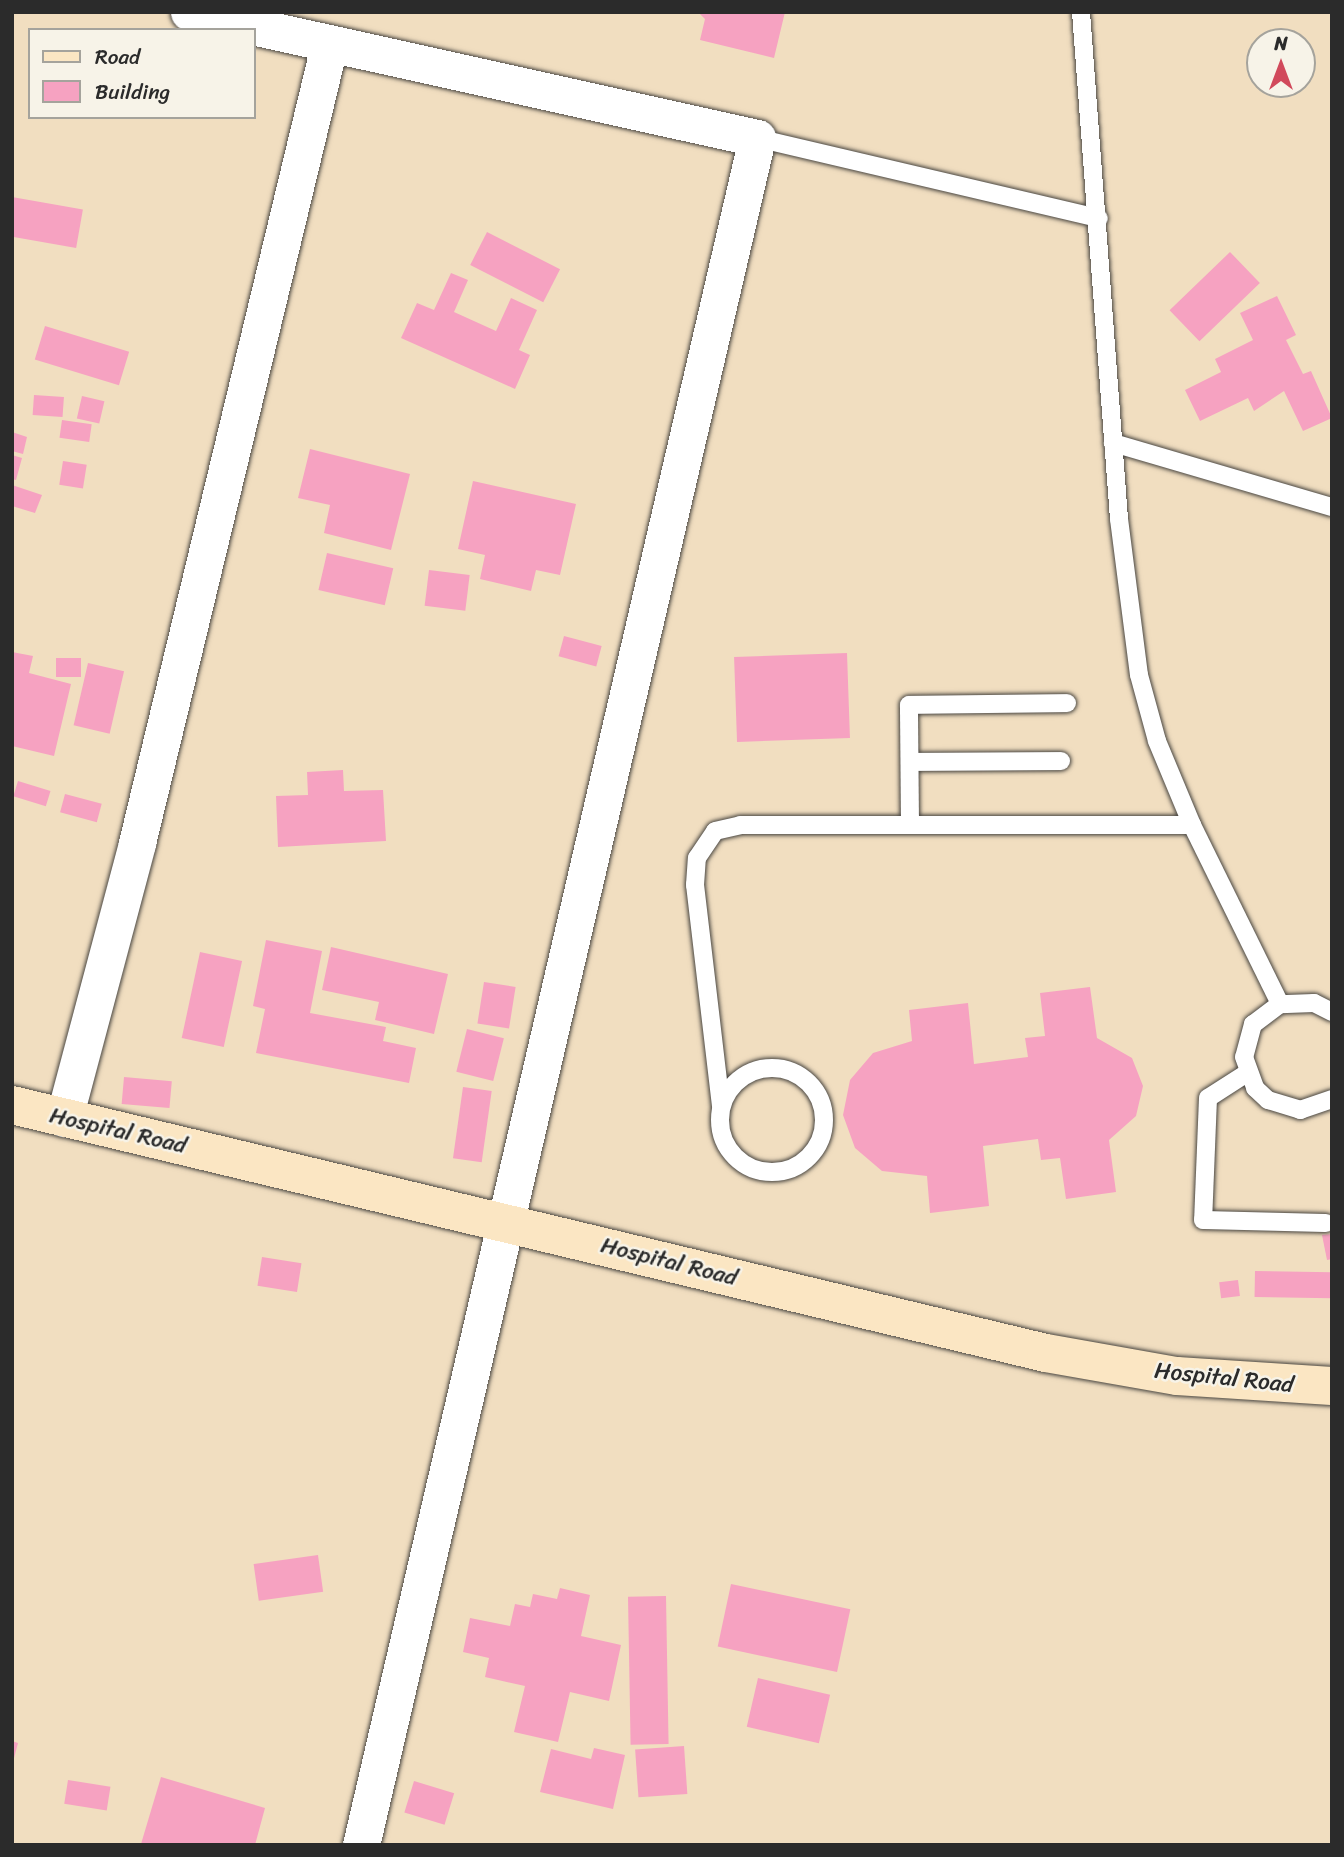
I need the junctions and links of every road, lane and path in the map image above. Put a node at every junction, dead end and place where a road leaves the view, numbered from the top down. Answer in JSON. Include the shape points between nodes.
{"nodes":[{"id":1,"x":189,"y":12,"type":"edge"},
{"id":2,"x":1081,"y":12,"type":"edge"},
{"id":3,"x":255,"y":28,"type":"edge"},
{"id":4,"x":256,"y":28,"type":"edge"},
{"id":5,"x":329,"y":46,"type":"junction"},
{"id":6,"x":757,"y":138,"type":"junction"},
{"id":7,"x":1099,"y":218,"type":"junction"},
{"id":8,"x":1113,"y":443,"type":"junction"},
{"id":9,"x":1332,"y":507,"type":"edge"},
{"id":10,"x":1067,"y":704,"type":"dead end"},
{"id":11,"x":1061,"y":761,"type":"dead end"},
{"id":12,"x":910,"y":762,"type":"junction"},
{"id":13,"x":910,"y":825,"type":"junction"},
{"id":14,"x":1192,"y":825,"type":"junction"},
{"id":15,"x":1280,"y":1004,"type":"junction"},
{"id":16,"x":1332,"y":1012,"type":"edge"},
{"id":17,"x":1247,"y":1073,"type":"junction"},
{"id":18,"x":1332,"y":1099,"type":"edge"},
{"id":19,"x":12,"y":1105,"type":"edge"},
{"id":20,"x":721,"y":1106,"type":"junction"},
{"id":21,"x":64,"y":1118,"type":"junction"},
{"id":22,"x":1325,"y":1223,"type":"dead end"},
{"id":23,"x":509,"y":1224,"type":"junction"},
{"id":24,"x":1332,"y":1386,"type":"edge"},
{"id":25,"x":361,"y":1845,"type":"edge"}],
"edges":[{"from":1,"to":3,"type":"street"},
{"from":2,"to":7,"type":"lane"},
{"from":4,"to":5,"type":"street"},
{"from":5,"to":6,"type":"street"},
{"from":5,"to":21,"type":"street","via":[[137,844]]},
{"from":6,"to":7,"type":"lane"},
{"from":6,"to":23,"type":"street"},
{"from":7,"to":8,"type":"lane"},
{"from":8,"to":9,"type":"lane"},
{"from":8,"to":14,"type":"lane","via":[[1139,675],[1157,741]]},
{"from":10,"to":12,"type":"lane","via":[[909,705]]},
{"from":11,"to":12,"type":"lane"},
{"from":12,"to":13,"type":"lane"},
{"from":13,"to":14,"type":"lane"},
{"from":13,"to":20,"type":"lane","via":[[740,825],[706,839],[695,885]]},
{"from":14,"to":15,"type":"lane"},
{"from":15,"to":16,"type":"lane","via":[[1314,1003]]},
{"from":15,"to":17,"type":"lane","via":[[1253,1024],[1244,1056]]},
{"from":17,"to":18,"type":"lane","via":[[1255,1088],[1283,1108],[1317,1107]]},
{"from":17,"to":22,"type":"lane","via":[[1208,1098],[1203,1220]]},
{"from":19,"to":21,"type":"street","name":"Hospital Road"},
{"from":20,"to":20,"type":"lane","via":[[724,1142],[734,1157],[758,1170],[785,1171],[801,1163],[822,1134],[820,1098],[794,1073],[776,1068],[742,1077]]},
{"from":21,"to":23,"type":"street","name":"Hospital Road"},
{"from":23,"to":24,"type":"street","name":"Hospital Road","via":[[1046,1353],[1177,1376]]},
{"from":23,"to":25,"type":"street"}]}
